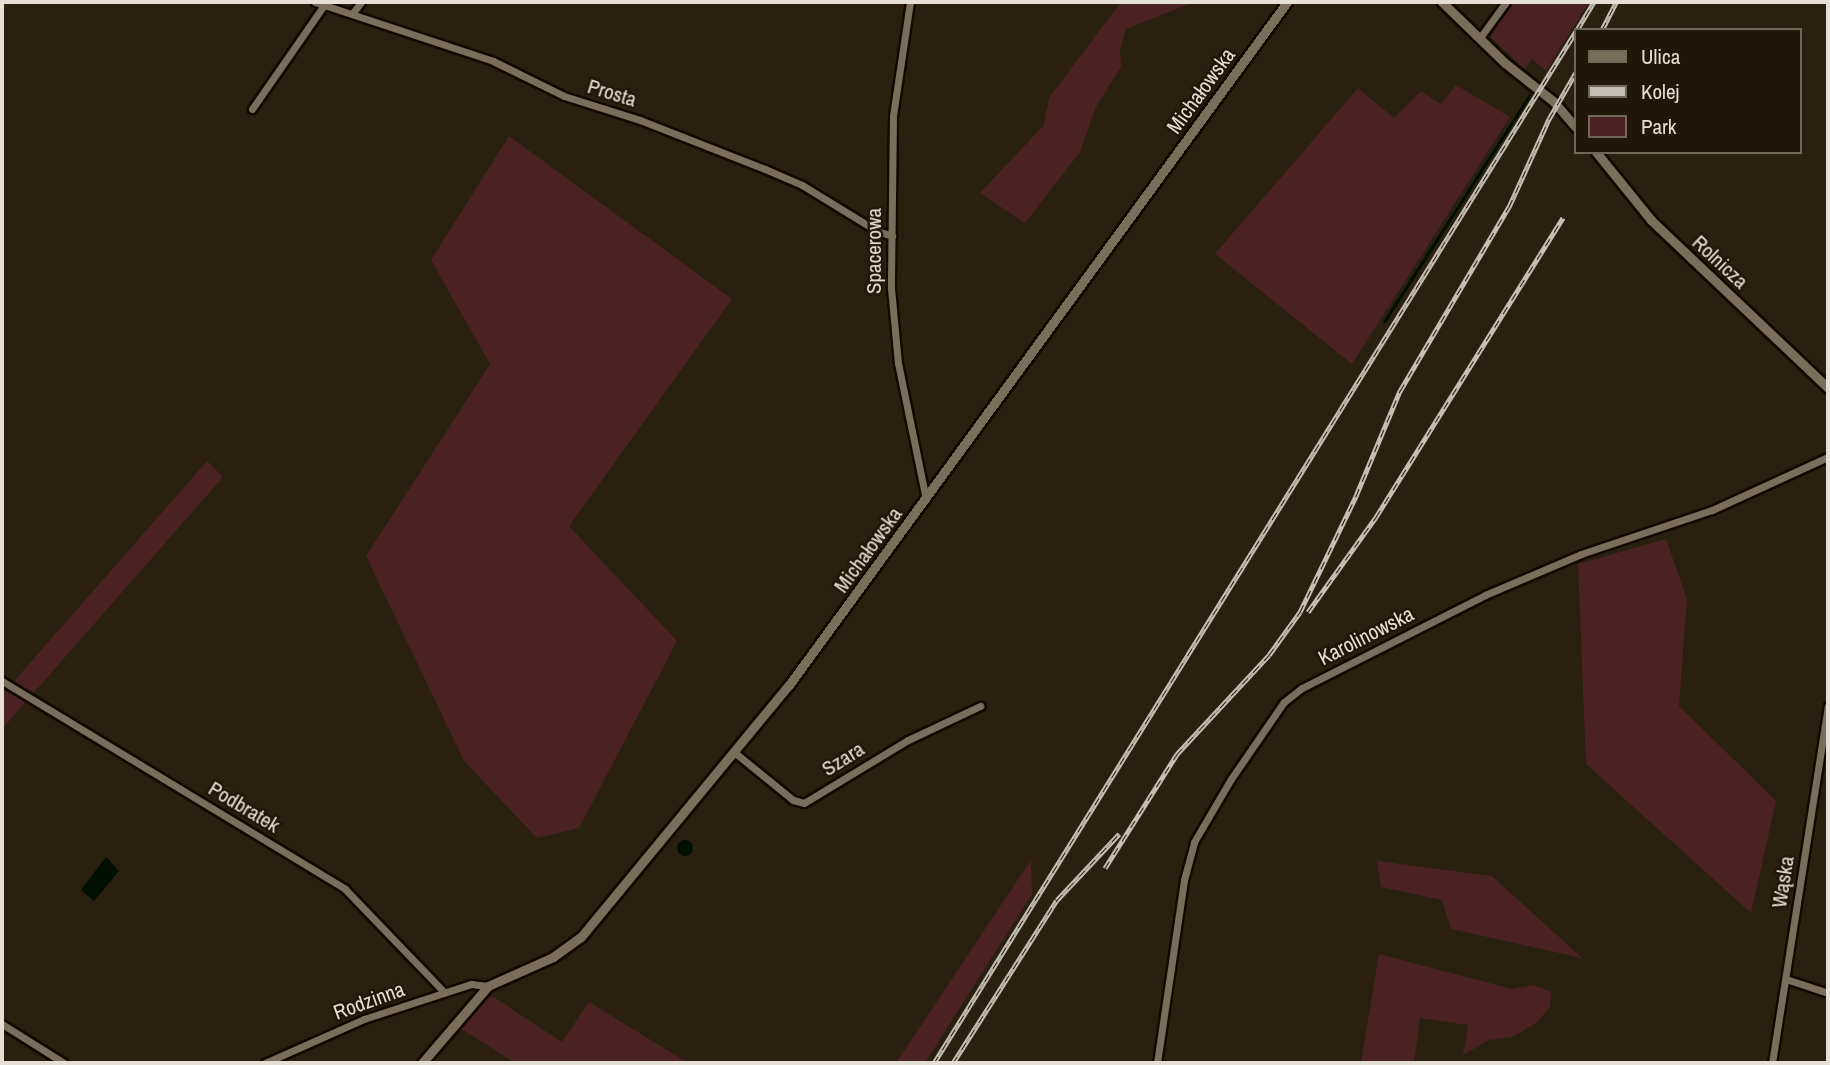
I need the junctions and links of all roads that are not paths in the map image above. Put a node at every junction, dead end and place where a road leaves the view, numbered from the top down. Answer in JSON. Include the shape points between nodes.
{"nodes":[{"id":1,"x":315,"y":2,"type":"edge"},
{"id":2,"x":361,"y":2,"type":"edge"},
{"id":3,"x":910,"y":2,"type":"edge"},
{"id":4,"x":1287,"y":2,"type":"edge"},
{"id":5,"x":1442,"y":2,"type":"edge"},
{"id":6,"x":1507,"y":2,"type":"edge"},
{"id":7,"x":324,"y":5,"type":"junction"},
{"id":8,"x":352,"y":14,"type":"junction"},
{"id":9,"x":1479,"y":39,"type":"junction"},
{"id":10,"x":252,"y":109,"type":"dead end"},
{"id":11,"x":1574,"y":125,"type":"edge"},
{"id":12,"x":1599,"y":154,"type":"edge"},
{"id":13,"x":892,"y":236,"type":"junction"},
{"id":14,"x":1828,"y":388,"type":"edge"},
{"id":15,"x":1828,"y":457,"type":"edge"},
{"id":16,"x":926,"y":499,"type":"junction"},
{"id":17,"x":2,"y":681,"type":"edge"},
{"id":18,"x":980,"y":706,"type":"dead end"},
{"id":19,"x":1828,"y":706,"type":"edge"},
{"id":20,"x":734,"y":752,"type":"junction"},
{"id":21,"x":1786,"y":979,"type":"junction"},
{"id":22,"x":488,"y":986,"type":"junction"},
{"id":23,"x":444,"y":992,"type":"junction"},
{"id":24,"x":1828,"y":993,"type":"edge"},
{"id":25,"x":2,"y":1024,"type":"edge"},
{"id":26,"x":64,"y":1063,"type":"edge"},
{"id":27,"x":265,"y":1063,"type":"edge"},
{"id":28,"x":422,"y":1063,"type":"edge"},
{"id":29,"x":1157,"y":1063,"type":"edge"},
{"id":30,"x":1772,"y":1063,"type":"edge"}],
"edges":[{"from":1,"to":7,"type":"street","name":"Prosta"},
{"from":2,"to":8,"type":"street"},
{"from":3,"to":13,"type":"street","name":"Spacerowa","via":[[893,116]]},
{"from":4,"to":16,"type":"street","name":"Michałowska"},
{"from":5,"to":9,"type":"street"},
{"from":6,"to":9,"type":"street"},
{"from":7,"to":8,"type":"street","name":"Prosta"},
{"from":7,"to":10,"type":"street"},
{"from":8,"to":13,"type":"street","name":"Prosta","via":[[493,61],[564,96],[765,169]]},
{"from":9,"to":11,"type":"street","via":[[1553,101]]},
{"from":12,"to":14,"type":"street","name":"Rolnicza","via":[[1651,220]]},
{"from":13,"to":16,"type":"street","name":"Spacerowa","via":[[898,363]]},
{"from":15,"to":29,"type":"street","name":"Karolinowska","via":[[1712,510],[1581,554],[1485,595],[1302,688],[1284,702],[1194,842],[1184,880]]},
{"from":16,"to":20,"type":"street","name":"Michałowska"},
{"from":17,"to":23,"type":"street","name":"Podbratek","via":[[345,889]]},
{"from":18,"to":20,"type":"street","name":"Szara","via":[[908,740],[804,803],[793,800]]},
{"from":19,"to":21,"type":"street","name":"Wąska"},
{"from":20,"to":22,"type":"street","name":"Michałowska","via":[[581,937],[553,957]]},
{"from":21,"to":24,"type":"street"},
{"from":21,"to":30,"type":"street","name":"Wąska"},
{"from":22,"to":23,"type":"street","name":"Rodzinna","via":[[471,984]]},
{"from":22,"to":28,"type":"street","name":"Michałowska"},
{"from":23,"to":27,"type":"street","name":"Rodzinna","via":[[364,1019]]},
{"from":25,"to":26,"type":"street"}]}
